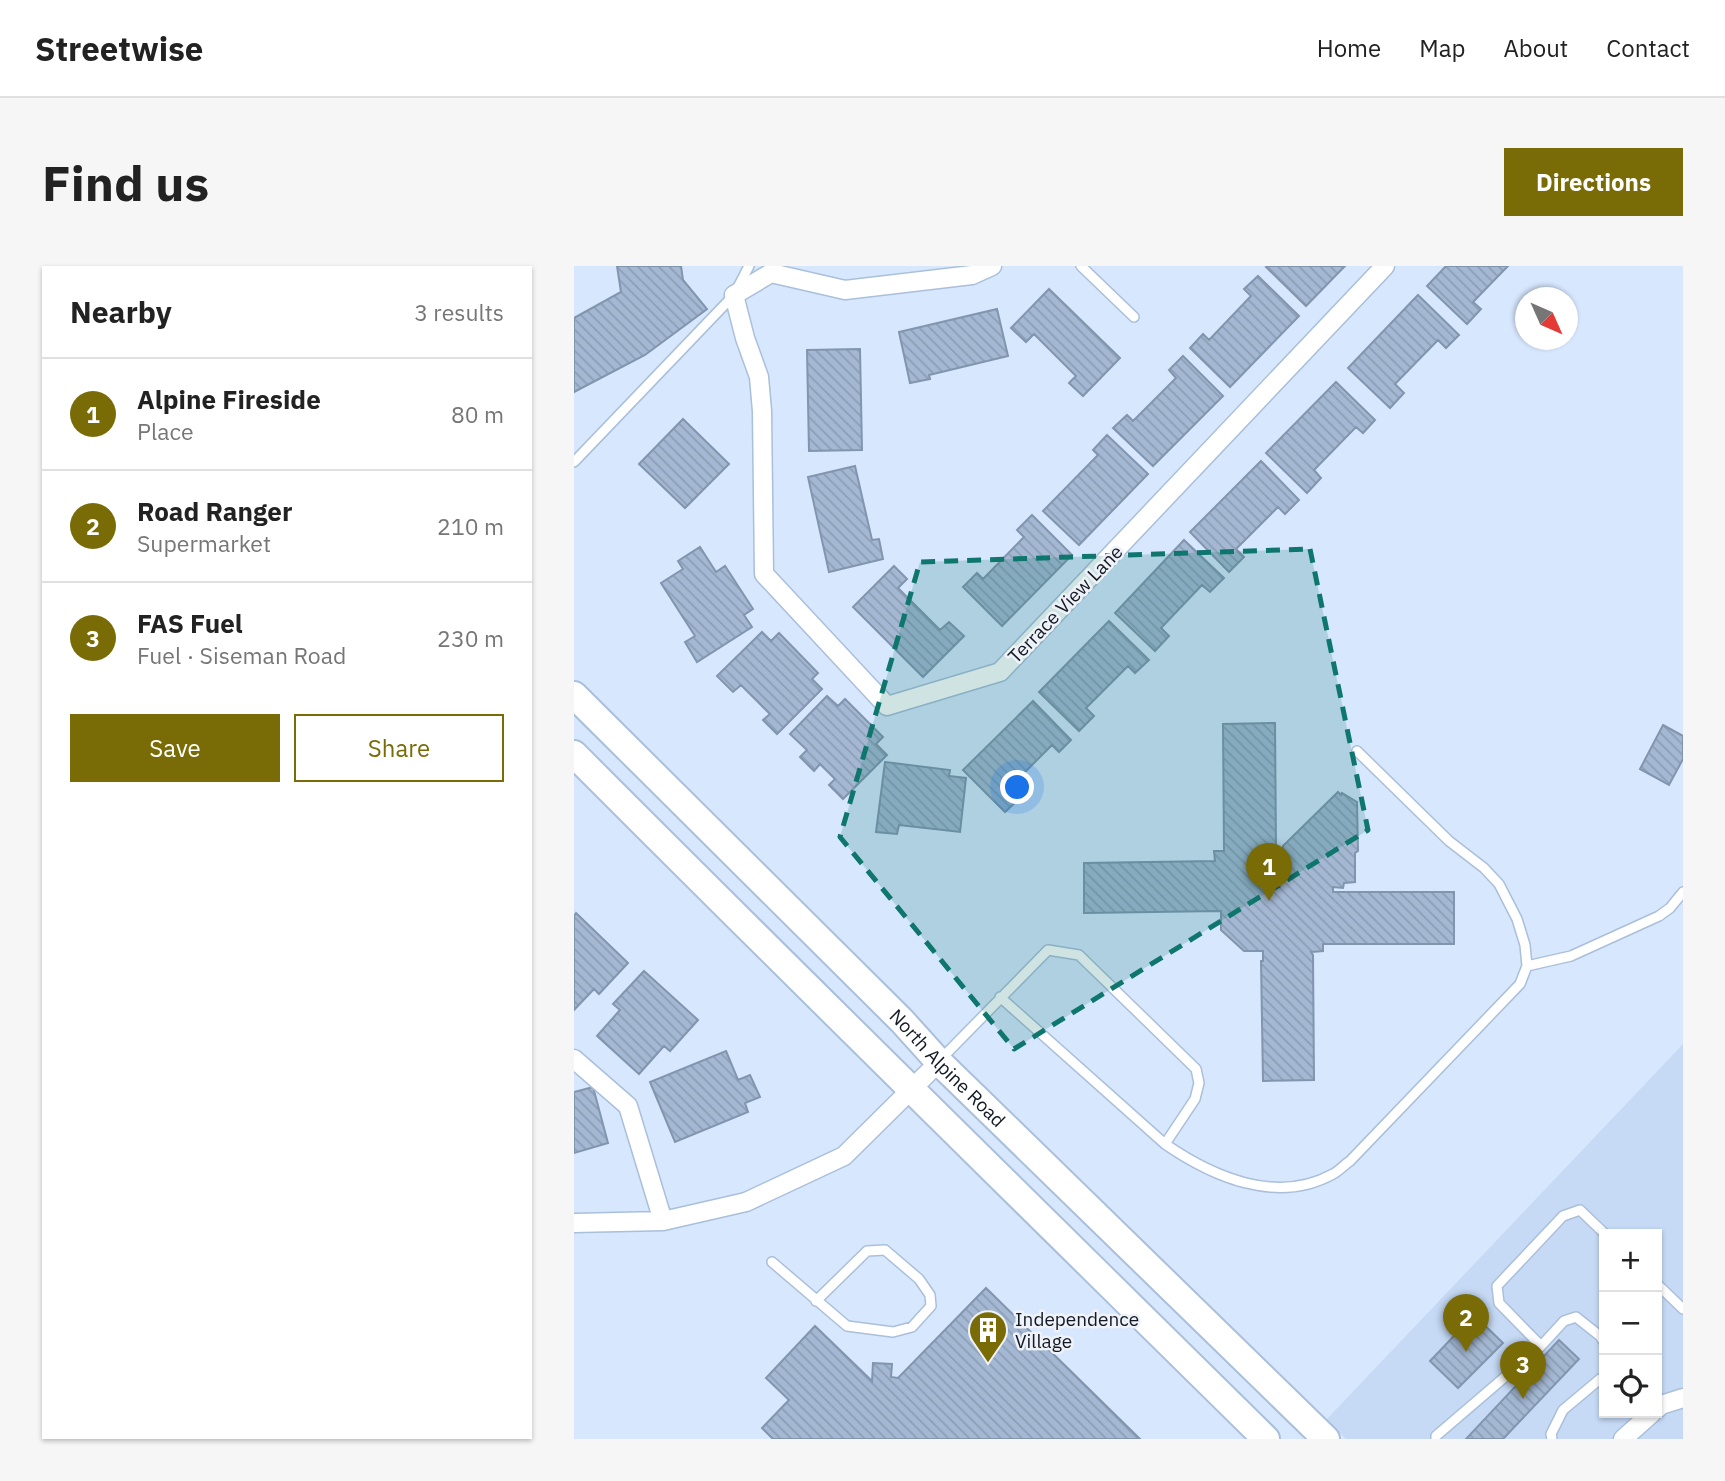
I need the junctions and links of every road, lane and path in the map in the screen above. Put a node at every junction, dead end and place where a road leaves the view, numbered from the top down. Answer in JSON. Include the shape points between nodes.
{"nodes":[{"id":1,"x":749,"y":266,"type":"edge"},
{"id":2,"x":992,"y":266,"type":"edge"},
{"id":3,"x":1081,"y":266,"type":"edge"},
{"id":4,"x":1385,"y":266,"type":"edge"},
{"id":5,"x":734,"y":295,"type":"junction"},
{"id":6,"x":1134,"y":317,"type":"dead end"},
{"id":7,"x":574,"y":462,"type":"edge"},
{"id":8,"x":574,"y":695,"type":"edge"},
{"id":9,"x":1357,"y":751,"type":"dead end"},
{"id":10,"x":574,"y":754,"type":"edge"},
{"id":11,"x":1683,"y":892,"type":"edge"},
{"id":12,"x":1527,"y":967,"type":"junction"},
{"id":13,"x":1000,"y":997,"type":"junction"},
{"id":14,"x":574,"y":1059,"type":"edge"},
{"id":15,"x":939,"y":1062,"type":"junction"},
{"id":16,"x":912,"y":1089,"type":"junction"},
{"id":17,"x":1166,"y":1144,"type":"junction"},
{"id":18,"x":663,"y":1221,"type":"junction"},
{"id":19,"x":574,"y":1223,"type":"edge"},
{"id":20,"x":1600,"y":1229,"type":"edge"},
{"id":21,"x":772,"y":1262,"type":"dead end"},
{"id":22,"x":1662,"y":1289,"type":"edge"},
{"id":23,"x":816,"y":1301,"type":"junction"},
{"id":24,"x":1683,"y":1309,"type":"edge"},
{"id":25,"x":1599,"y":1338,"type":"edge"},
{"id":26,"x":1541,"y":1346,"type":"junction"},
{"id":27,"x":1599,"y":1380,"type":"edge"},
{"id":28,"x":1683,"y":1398,"type":"edge"},
{"id":29,"x":1662,"y":1405,"type":"edge"},
{"id":30,"x":1645,"y":1418,"type":"edge"},
{"id":31,"x":1549,"y":1437,"type":"edge"},
{"id":32,"x":1266,"y":1439,"type":"edge"},
{"id":33,"x":1326,"y":1439,"type":"edge"},
{"id":34,"x":1436,"y":1439,"type":"edge"},
{"id":35,"x":1622,"y":1439,"type":"edge"}],
"edges":[{"from":1,"to":5,"type":"lane"},
{"from":2,"to":5,"type":"street","via":[[972,275],[845,290],[771,273]]},
{"from":3,"to":6,"type":"lane"},
{"from":4,"to":5,"type":"street","name":"Terrace View Lane","via":[[1000,672],[887,706],[764,574],[760,377]]},
{"from":5,"to":7,"type":"lane"},
{"from":8,"to":15,"type":"main road","name":"North Alpine Road"},
{"from":9,"to":12,"type":"lane","via":[[1499,884],[1517,919]]},
{"from":10,"to":16,"type":"main road","name":"North Alpine Road"},
{"from":11,"to":12,"type":"lane","via":[[1659,916],[1571,956]]},
{"from":12,"to":17,"type":"lane","via":[[1520,984],[1334,1174],[1282,1188],[1248,1184],[1189,1160]]},
{"from":13,"to":15,"type":"lane"},
{"from":13,"to":17,"type":"lane"},
{"from":13,"to":17,"type":"lane","via":[[1048,950],[1079,955],[1196,1069],[1195,1099]]},
{"from":14,"to":18,"type":"street","via":[[628,1106]]},
{"from":15,"to":16,"type":"street"},
{"from":15,"to":33,"type":"main road","name":"North Alpine Road"},
{"from":16,"to":18,"type":"street","via":[[844,1156],[746,1202]]},
{"from":16,"to":32,"type":"main road","name":"North Alpine Road"},
{"from":18,"to":19,"type":"street"},
{"from":20,"to":26,"type":"lane","via":[[1580,1210],[1563,1216],[1497,1286],[1499,1303]]},
{"from":21,"to":23,"type":"lane"},
{"from":22,"to":24,"type":"lane"},
{"from":23,"to":23,"type":"lane","via":[[847,1326],[893,1332],[912,1327],[931,1306],[930,1295],[919,1279],[885,1250],[867,1251]]},
{"from":25,"to":26,"type":"lane","via":[[1576,1317],[1564,1321]]},
{"from":26,"to":34,"type":"lane"},
{"from":27,"to":31,"type":"lane","via":[[1563,1410]]},
{"from":28,"to":29,"type":"street"},
{"from":30,"to":35,"type":"street"}]}
